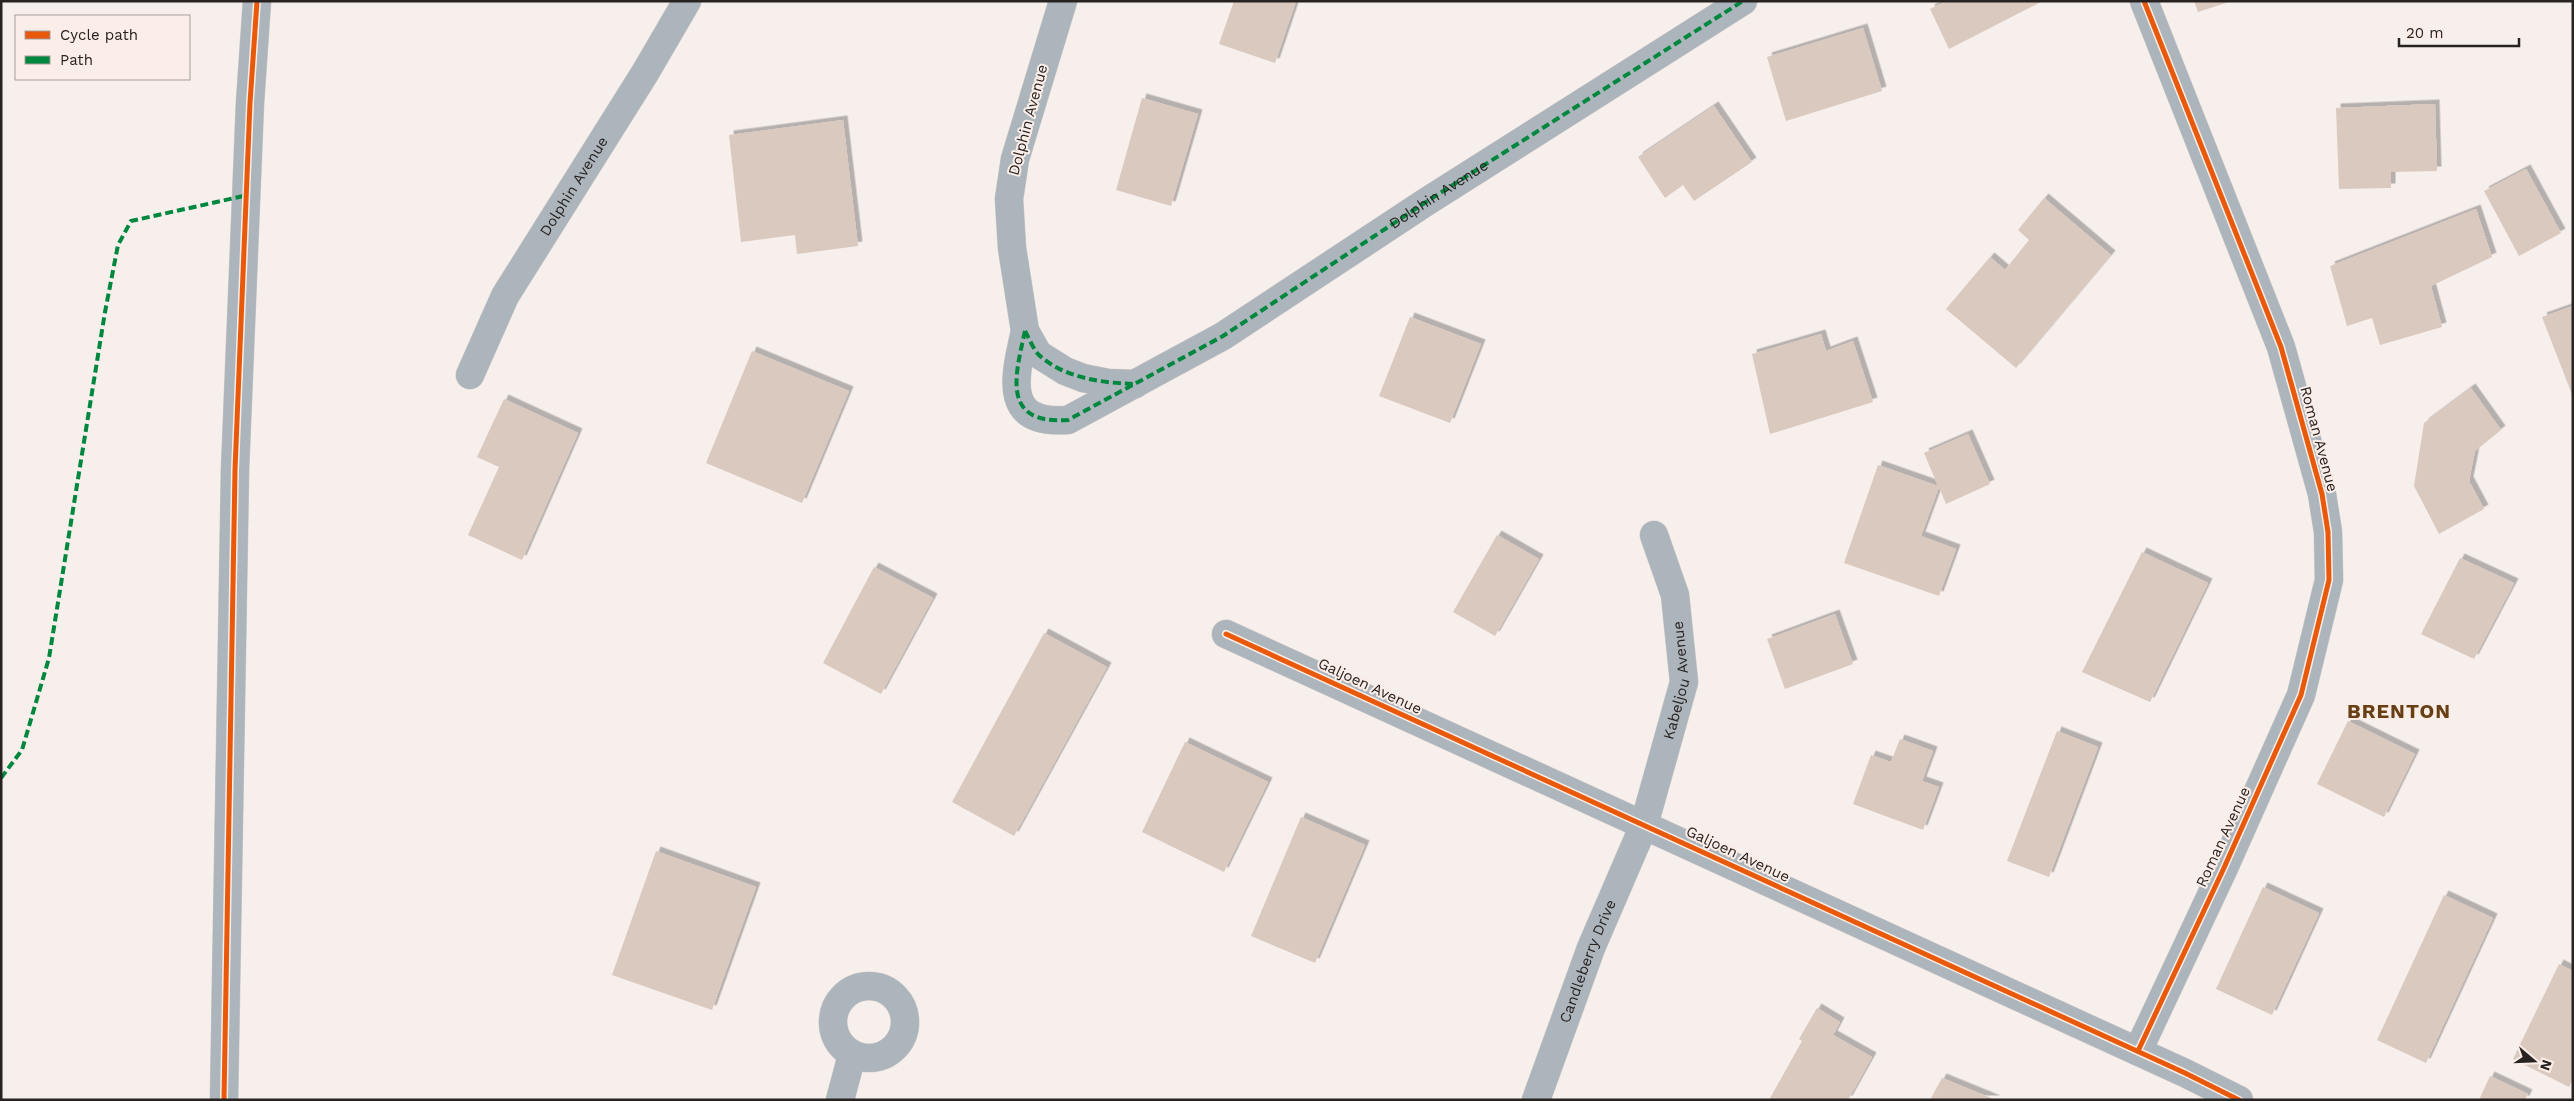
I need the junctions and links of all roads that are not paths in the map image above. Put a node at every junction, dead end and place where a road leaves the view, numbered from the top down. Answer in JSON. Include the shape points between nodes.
{"nodes":[{"id":1,"x":257,"y":1,"type":"edge"},
{"id":2,"x":687,"y":1,"type":"edge"},
{"id":3,"x":1063,"y":1,"type":"edge"},
{"id":4,"x":1743,"y":1,"type":"edge"},
{"id":5,"x":2144,"y":1,"type":"edge"},
{"id":6,"x":1025,"y":331,"type":"junction"},
{"id":7,"x":470,"y":375,"type":"dead end"},
{"id":8,"x":1135,"y":384,"type":"junction"},
{"id":9,"x":1654,"y":535,"type":"dead end"},
{"id":10,"x":1226,"y":634,"type":"dead end"},
{"id":11,"x":1644,"y":825,"type":"junction"},
{"id":12,"x":2138,"y":1051,"type":"junction"},
{"id":13,"x":852,"y":1055,"type":"dead end"},
{"id":14,"x":224,"y":1100,"type":"edge"},
{"id":15,"x":840,"y":1100,"type":"edge"},
{"id":16,"x":1536,"y":1100,"type":"edge"},
{"id":17,"x":2239,"y":1100,"type":"edge"}],
"edges":[{"from":1,"to":14,"type":"street","via":[[235,470]]},
{"from":2,"to":7,"type":"street","name":"Dolphin Avenue","via":[[646,74],[505,296]]},
{"from":3,"to":6,"type":"street","name":"Dolphin Avenue","via":[[1015,159],[1009,199],[1012,248]]},
{"from":4,"to":8,"type":"street","name":"Dolphin Avenue","via":[[1426,202],[1223,336]]},
{"from":5,"to":12,"type":"street","name":"Roman Avenue","via":[[2281,347],[2322,494],[2328,532],[2329,580],[2301,694]]},
{"from":6,"to":8,"type":"street","name":"Dolphin Avenue","via":[[1038,354],[1065,371],[1108,383]]},
{"from":6,"to":8,"type":"street","name":"Dolphin Avenue","via":[[1016,372],[1018,393],[1022,406],[1041,420],[1068,420]]},
{"from":9,"to":11,"type":"street","name":"Kabeljou Avenue","via":[[1675,595],[1684,682]]},
{"from":10,"to":11,"type":"street","name":"Galjoen Avenue"},
{"from":11,"to":12,"type":"street","name":"Galjoen Avenue"},
{"from":11,"to":16,"type":"street","name":"Candleberry Drive","via":[[1591,948]]},
{"from":12,"to":17,"type":"street","name":"Galjoen Avenue"},
{"from":13,"to":15,"type":"street"}]}
